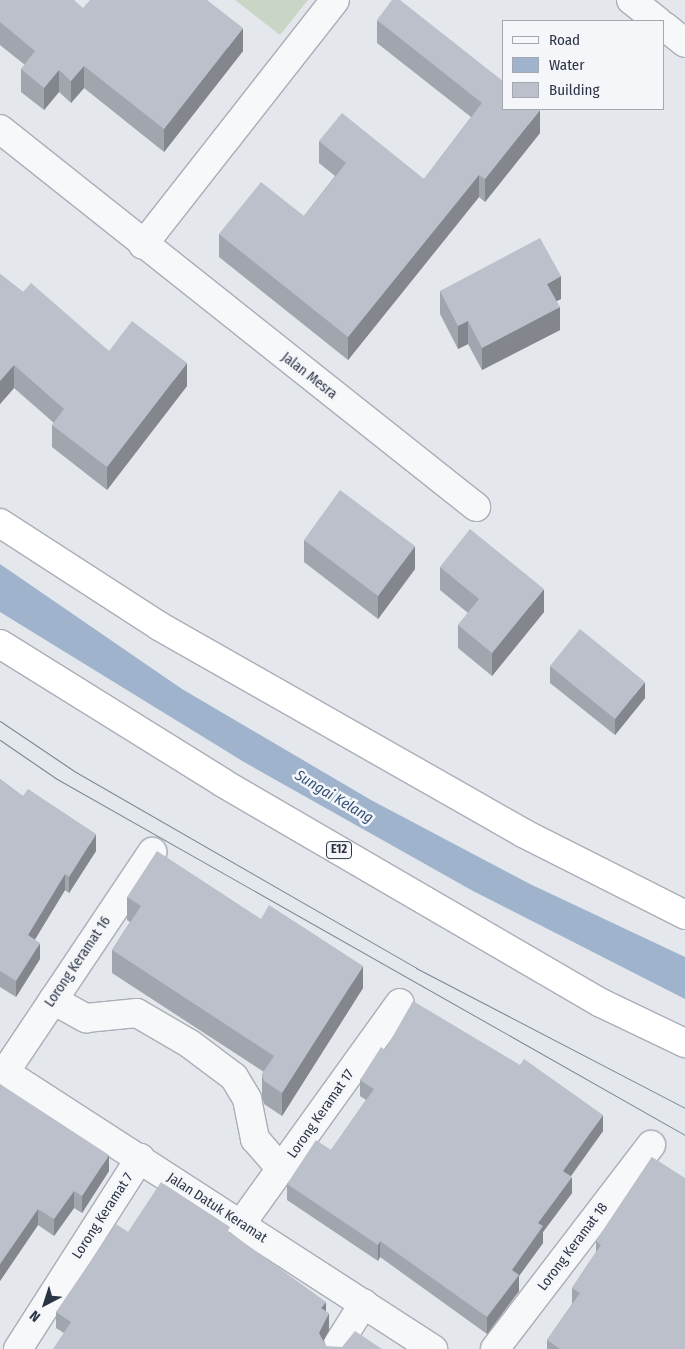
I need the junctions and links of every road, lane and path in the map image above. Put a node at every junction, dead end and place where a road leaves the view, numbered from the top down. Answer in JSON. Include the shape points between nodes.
{"nodes":[{"id":1,"x":334,"y":0,"type":"edge"},
{"id":2,"x":631,"y":0,"type":"edge"},
{"id":3,"x":657,"y":20,"type":"edge"},
{"id":4,"x":665,"y":27,"type":"edge"},
{"id":5,"x":685,"y":43,"type":"edge"},
{"id":6,"x":0,"y":129,"type":"edge"},
{"id":7,"x":143,"y":245,"type":"junction"},
{"id":8,"x":476,"y":507,"type":"dead end"},
{"id":9,"x":0,"y":523,"type":"edge"},
{"id":10,"x":0,"y":644,"type":"edge"},
{"id":11,"x":152,"y":852,"type":"dead end"},
{"id":12,"x":685,"y":915,"type":"edge"},
{"id":13,"x":53,"y":1000,"type":"junction"},
{"id":14,"x":400,"y":1003,"type":"dead end"},
{"id":15,"x":685,"y":1043,"type":"edge"},
{"id":16,"x":2,"y":1071,"type":"edge"},
{"id":17,"x":651,"y":1145,"type":"dead end"},
{"id":18,"x":140,"y":1158,"type":"junction"},
{"id":19,"x":281,"y":1169,"type":"junction"},
{"id":20,"x":241,"y":1224,"type":"junction"},
{"id":21,"x":364,"y":1302,"type":"junction"},
{"id":22,"x":18,"y":1349,"type":"edge"},
{"id":23,"x":335,"y":1349,"type":"edge"},
{"id":24,"x":434,"y":1349,"type":"edge"},
{"id":25,"x":495,"y":1349,"type":"edge"}],
"edges":[{"from":1,"to":7,"type":"street"},
{"from":2,"to":3,"type":"street"},
{"from":4,"to":5,"type":"street"},
{"from":6,"to":7,"type":"street","name":"Jalan Mesra"},
{"from":7,"to":8,"type":"street","name":"Jalan Mesra"},
{"from":9,"to":12,"type":"highway","via":[[168,631],[523,833]]},
{"from":10,"to":15,"type":"highway","number":"E12","via":[[223,783],[601,1003]]},
{"from":11,"to":13,"type":"street","name":"Lorong Keramat 16"},
{"from":13,"to":16,"type":"street","name":"Lorong Keramat 16"},
{"from":13,"to":19,"type":"street","via":[[86,1018],[137,1013],[190,1044],[234,1077],[247,1099],[255,1139]]},
{"from":14,"to":19,"type":"street","name":"Lorong Keramat 17"},
{"from":16,"to":18,"type":"street","name":"Jalan Datuk Keramat"},
{"from":17,"to":25,"type":"street","name":"Lorong Keramat 18"},
{"from":18,"to":20,"type":"street","name":"Jalan Datuk Keramat"},
{"from":18,"to":22,"type":"street","name":"Lorong Keramat 7"},
{"from":19,"to":20,"type":"street","name":"Lorong Keramat 17"},
{"from":20,"to":21,"type":"street","name":"Jalan Datuk Keramat"},
{"from":21,"to":23,"type":"street"},
{"from":21,"to":24,"type":"street","name":"Jalan Datuk Keramat"}]}
